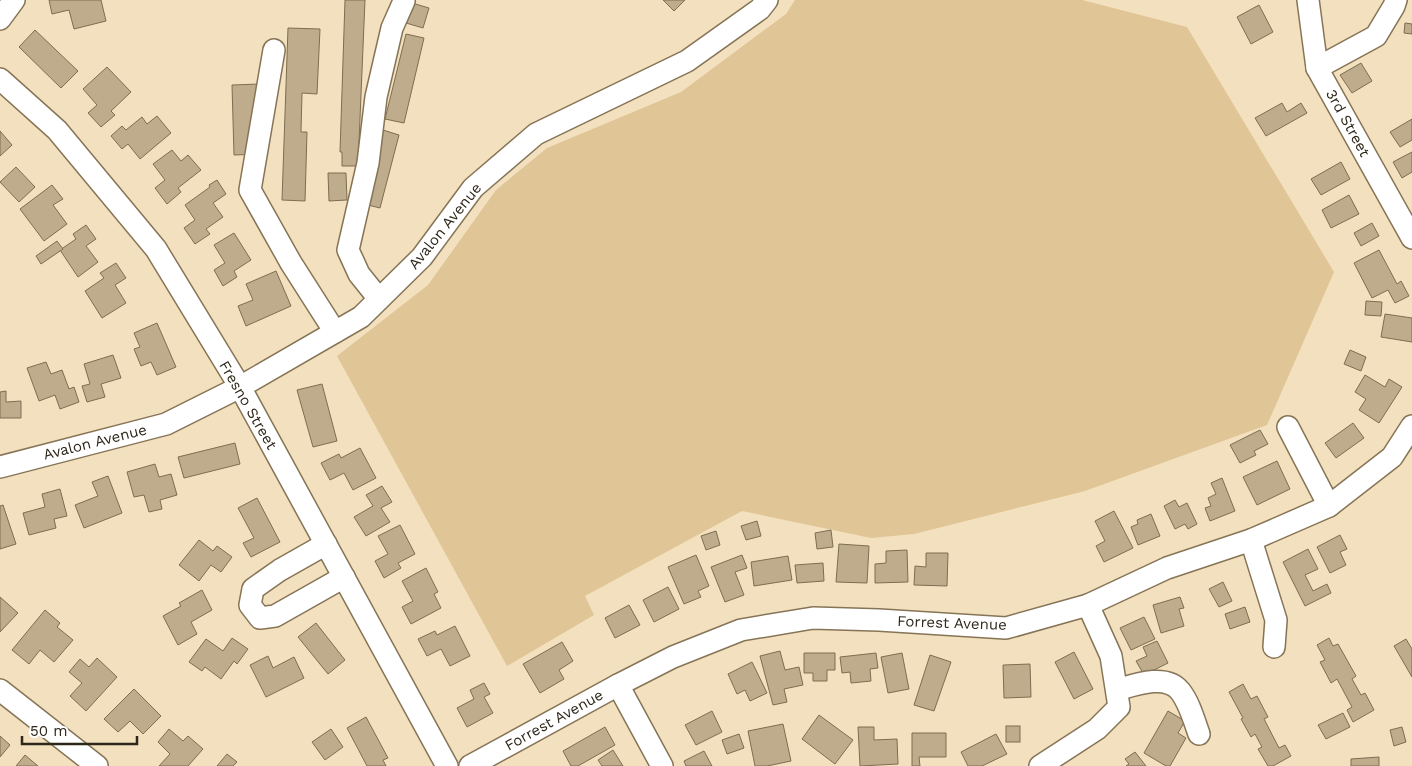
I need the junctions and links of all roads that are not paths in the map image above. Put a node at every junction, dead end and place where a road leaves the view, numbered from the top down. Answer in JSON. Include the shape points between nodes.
{"nodes":[{"id":1,"x":14,"y":0,"type":"edge"},
{"id":2,"x":767,"y":0,"type":"edge"},
{"id":3,"x":1308,"y":0,"type":"edge"},
{"id":4,"x":1396,"y":0,"type":"edge"},
{"id":5,"x":404,"y":1,"type":"edge"},
{"id":6,"x":0,"y":19,"type":"edge"},
{"id":7,"x":274,"y":50,"type":"dead end"},
{"id":8,"x":1318,"y":68,"type":"junction"},
{"id":9,"x":0,"y":80,"type":"edge"},
{"id":10,"x":1412,"y":238,"type":"edge"},
{"id":11,"x":379,"y":299,"type":"junction"},
{"id":12,"x":335,"y":332,"type":"junction"},
{"id":13,"x":240,"y":387,"type":"junction"},
{"id":14,"x":1412,"y":426,"type":"edge"},
{"id":15,"x":1288,"y":427,"type":"dead end"},
{"id":16,"x":0,"y":467,"type":"edge"},
{"id":17,"x":1330,"y":506,"type":"junction"},
{"id":18,"x":1251,"y":540,"type":"junction"},
{"id":19,"x":326,"y":544,"type":"junction"},
{"id":20,"x":344,"y":577,"type":"junction"},
{"id":21,"x":1088,"y":605,"type":"junction"},
{"id":22,"x":1274,"y":647,"type":"dead end"},
{"id":23,"x":618,"y":685,"type":"junction"},
{"id":24,"x":0,"y":690,"type":"edge"},
{"id":25,"x":1117,"y":690,"type":"junction"},
{"id":26,"x":1199,"y":734,"type":"dead end"},
{"id":27,"x":97,"y":766,"type":"edge"},
{"id":28,"x":447,"y":766,"type":"edge"},
{"id":29,"x":470,"y":766,"type":"edge"},
{"id":30,"x":662,"y":766,"type":"edge"},
{"id":31,"x":1040,"y":766,"type":"edge"}],
"edges":[{"from":1,"to":6,"type":"street"},
{"from":2,"to":11,"type":"street","name":"Avalon Avenue","via":[[760,9],[687,61],[536,134],[474,188],[422,257]]},
{"from":3,"to":8,"type":"street","name":"3rd Street"},
{"from":4,"to":8,"type":"street","via":[[1376,36]]},
{"from":5,"to":11,"type":"street","via":[[392,28],[376,97],[368,163],[348,250],[359,274]]},
{"from":7,"to":12,"type":"street","via":[[250,190],[291,264]]},
{"from":8,"to":10,"type":"street","name":"3rd Street"},
{"from":9,"to":13,"type":"street","name":"Fresno Street","via":[[57,130],[156,249]]},
{"from":11,"to":12,"type":"street","name":"Avalon Avenue","via":[[361,317]]},
{"from":12,"to":13,"type":"street","name":"Avalon Avenue"},
{"from":13,"to":16,"type":"street","name":"Avalon Avenue","via":[[166,424]]},
{"from":13,"to":19,"type":"street","name":"Fresno Street"},
{"from":14,"to":17,"type":"street","name":"Forrest Avenue","via":[[1392,457]]},
{"from":15,"to":17,"type":"street"},
{"from":17,"to":18,"type":"street","name":"Forrest Avenue"},
{"from":18,"to":21,"type":"street","name":"Forrest Avenue","via":[[1167,568]]},
{"from":18,"to":22,"type":"street","via":[[1276,620]]},
{"from":19,"to":20,"type":"street","name":"Fresno Street"},
{"from":19,"to":20,"type":"street","via":[[254,589],[250,605],[260,618],[275,616]]},
{"from":20,"to":28,"type":"street","name":"Fresno Street"},
{"from":21,"to":23,"type":"street","name":"Forrest Avenue","via":[[1006,628],[813,618],[741,630],[674,657]]},
{"from":21,"to":25,"type":"street","via":[[1111,656]]},
{"from":23,"to":29,"type":"street","name":"Forrest Avenue"},
{"from":23,"to":30,"type":"street"},
{"from":24,"to":27,"type":"street"},
{"from":25,"to":26,"type":"street","via":[[1140,683],[1171,684],[1179,690]]},
{"from":25,"to":31,"type":"street","via":[[1119,707],[1097,730]]}]}
